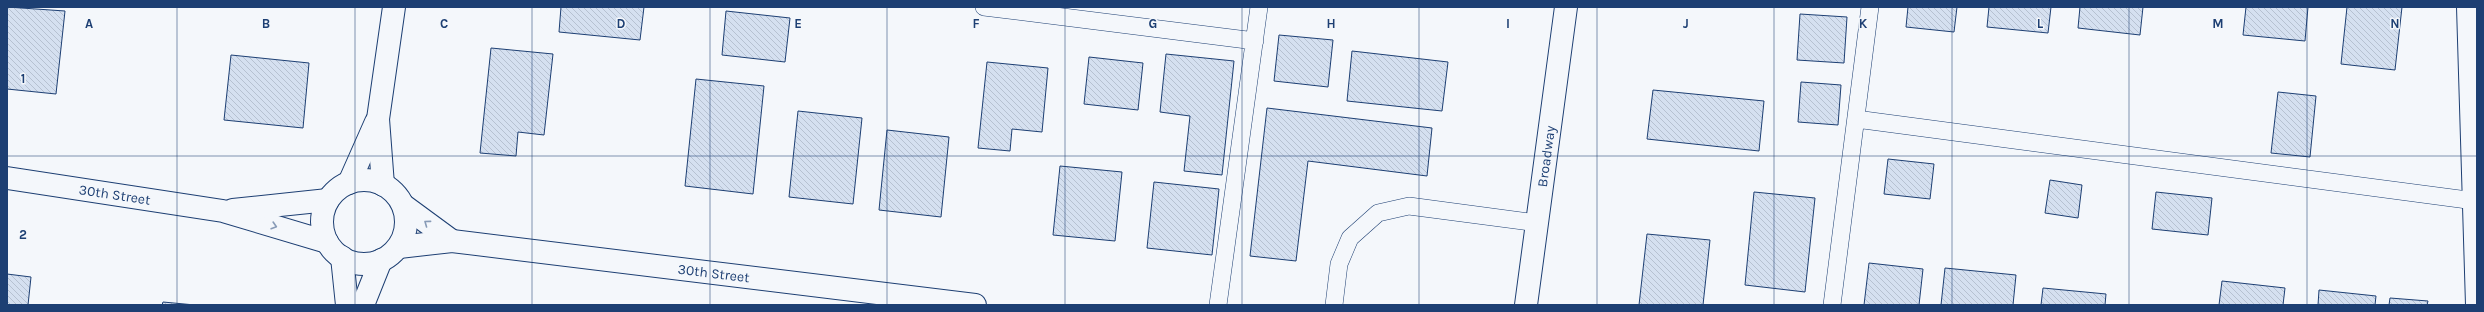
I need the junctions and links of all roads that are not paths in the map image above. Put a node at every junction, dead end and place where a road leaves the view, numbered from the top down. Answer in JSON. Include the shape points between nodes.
{"nodes":[{"id":1,"x":394,"y":7,"type":"edge"},
{"id":2,"x":984,"y":7,"type":"edge"},
{"id":3,"x":1259,"y":7,"type":"edge"},
{"id":4,"x":1566,"y":7,"type":"edge"},
{"id":5,"x":1870,"y":7,"type":"edge"},
{"id":6,"x":2468,"y":7,"type":"edge"},
{"id":7,"x":1255,"y":41,"type":"junction"},
{"id":8,"x":378,"y":119,"type":"junction"},
{"id":9,"x":1856,"y":119,"type":"junction"},
{"id":10,"x":7,"y":178,"type":"edge"},
{"id":11,"x":349,"y":183,"type":"junction"},
{"id":12,"x":383,"y":184,"type":"junction"},
{"id":13,"x":328,"y":200,"type":"junction"},
{"id":14,"x":2475,"y":201,"type":"junction"},
{"id":15,"x":403,"y":206,"type":"junction"},
{"id":16,"x":223,"y":211,"type":"junction"},
{"id":17,"x":1537,"y":224,"type":"junction"},
{"id":18,"x":452,"y":241,"type":"junction"},
{"id":19,"x":327,"y":242,"type":"junction"},
{"id":20,"x":398,"y":246,"type":"junction"},
{"id":21,"x":342,"y":258,"type":"junction"},
{"id":22,"x":381,"y":260,"type":"junction"},
{"id":23,"x":347,"y":305,"type":"edge"},
{"id":24,"x":363,"y":305,"type":"edge"},
{"id":25,"x":975,"y":305,"type":"edge"},
{"id":26,"x":1218,"y":305,"type":"edge"},
{"id":27,"x":1334,"y":305,"type":"edge"},
{"id":28,"x":1526,"y":305,"type":"edge"},
{"id":29,"x":1832,"y":305,"type":"edge"},
{"id":30,"x":2477,"y":305,"type":"edge"}],
"edges":[{"from":1,"to":8,"type":"street"},
{"from":2,"to":7,"type":"lane"},
{"from":3,"to":7,"type":"lane"},
{"from":4,"to":17,"type":"street","name":"Broadway"},
{"from":5,"to":9,"type":"lane"},
{"from":6,"to":14,"type":"street"},
{"from":7,"to":26,"type":"lane"},
{"from":8,"to":11,"type":"street"},
{"from":8,"to":12,"type":"street"},
{"from":9,"to":14,"type":"lane"},
{"from":9,"to":29,"type":"lane"},
{"from":10,"to":16,"type":"street","name":"30th Street"},
{"from":11,"to":12,"type":"street","via":[[371,180]]},
{"from":11,"to":13,"type":"street"},
{"from":12,"to":15,"type":"street","via":[[395,193]]},
{"from":13,"to":16,"type":"street","name":"30th Street"},
{"from":13,"to":19,"type":"street","via":[[321,222]]},
{"from":14,"to":30,"type":"street"},
{"from":18,"to":15,"type":"street","name":"30th Street","one_way":true},
{"from":15,"to":20,"type":"street","via":[[406,219],[405,234]]},
{"from":16,"to":19,"type":"street","name":"30th Street","one_way":true},
{"from":17,"to":27,"type":"lane","via":[[1409,206],[1378,212],[1350,238],[1339,264]]},
{"from":17,"to":28,"type":"street","name":"Broadway"},
{"from":18,"to":20,"type":"street","name":"30th Street"},
{"from":18,"to":25,"type":"street","name":"30th Street"},
{"from":19,"to":21,"type":"street"},
{"from":20,"to":22,"type":"street"},
{"from":21,"to":22,"type":"street","via":[[360,265]]},
{"from":21,"to":23,"type":"street"},
{"from":22,"to":24,"type":"street"}]}
